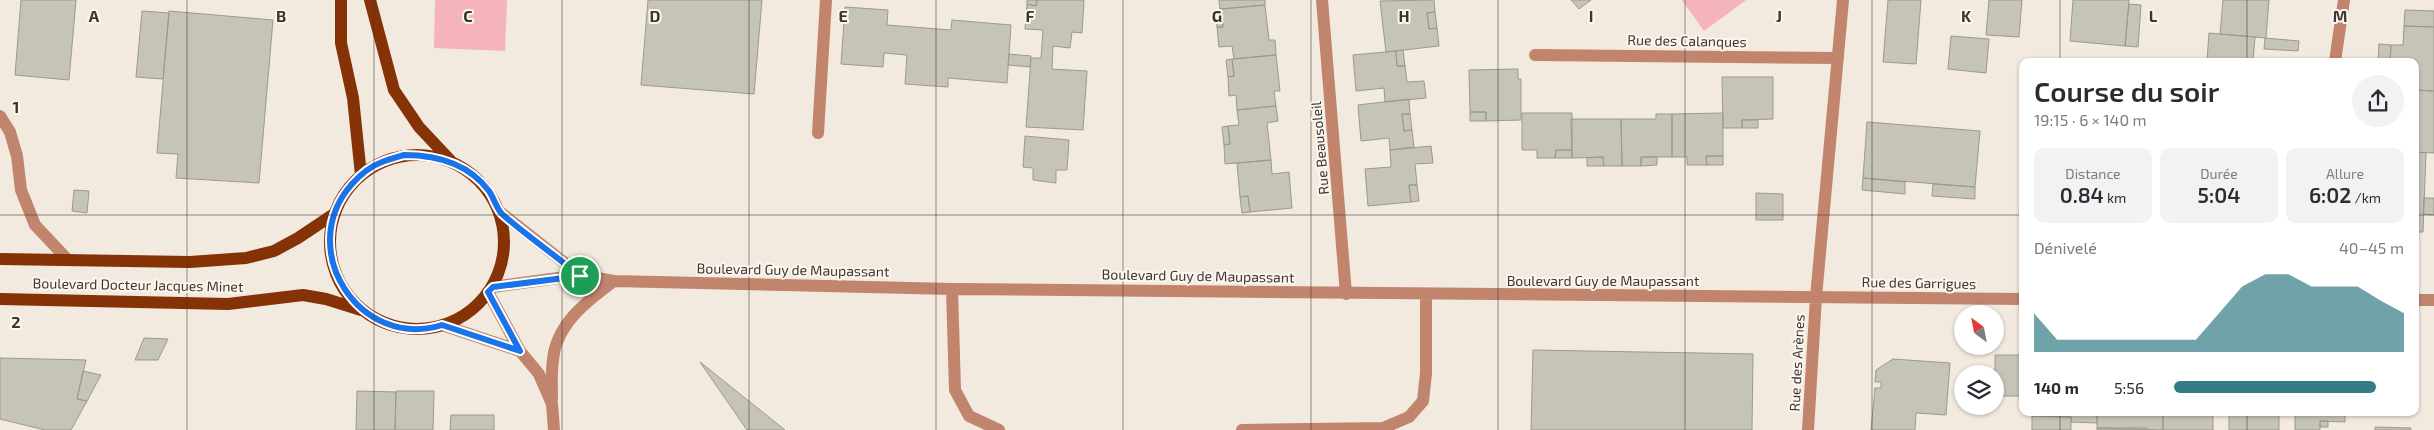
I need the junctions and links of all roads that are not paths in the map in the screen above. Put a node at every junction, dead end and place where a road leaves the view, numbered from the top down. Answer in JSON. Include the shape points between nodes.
{"nodes":[{"id":1,"x":341,"y":0,"type":"edge"},
{"id":2,"x":370,"y":0,"type":"edge"},
{"id":3,"x":826,"y":0,"type":"edge"},
{"id":4,"x":1322,"y":0,"type":"edge"},
{"id":5,"x":1843,"y":0,"type":"edge"},
{"id":6,"x":2344,"y":0,"type":"edge"},
{"id":7,"x":1535,"y":55,"type":"dead end"},
{"id":8,"x":1838,"y":58,"type":"junction"},
{"id":9,"x":2335,"y":58,"type":"edge"},
{"id":10,"x":0,"y":116,"type":"edge"},
{"id":11,"x":818,"y":133,"type":"dead end"},
{"id":12,"x":451,"y":161,"type":"junction"},
{"id":13,"x":361,"y":175,"type":"junction"},
{"id":14,"x":500,"y":212,"type":"junction"},
{"id":15,"x":334,"y":214,"type":"junction"},
{"id":16,"x":0,"y":259,"type":"edge"},
{"id":17,"x":68,"y":260,"type":"junction"},
{"id":18,"x":580,"y":276,"type":"junction"},
{"id":19,"x":614,"y":282,"type":"junction"},
{"id":20,"x":491,"y":289,"type":"junction"},
{"id":21,"x":952,"y":289,"type":"junction"},
{"id":22,"x":1346,"y":294,"type":"junction"},
{"id":23,"x":1426,"y":294,"type":"junction"},
{"id":24,"x":1816,"y":297,"type":"junction"},
{"id":25,"x":0,"y":299,"type":"edge"},
{"id":26,"x":2019,"y":299,"type":"edge"},
{"id":27,"x":2419,"y":300,"type":"edge"},
{"id":28,"x":2434,"y":300,"type":"edge"},
{"id":29,"x":363,"y":311,"type":"junction"},
{"id":30,"x":442,"y":325,"type":"junction"},
{"id":31,"x":520,"y":351,"type":"junction"},
{"id":32,"x":552,"y":404,"type":"junction"},
{"id":33,"x":554,"y":430,"type":"edge"},
{"id":34,"x":999,"y":430,"type":"edge"},
{"id":35,"x":1242,"y":430,"type":"edge"},
{"id":36,"x":1808,"y":430,"type":"edge"}],
"edges":[{"from":1,"to":13,"type":"main road","via":[[342,43],[353,98]]},
{"from":2,"to":12,"type":"main road","via":[[394,90],[419,127]]},
{"from":3,"to":11,"type":"street"},
{"from":4,"to":22,"type":"street","name":"Rue Beausoleil"},
{"from":5,"to":8,"type":"street"},
{"from":6,"to":9,"type":"street"},
{"from":7,"to":8,"type":"street","name":"Rue des Calanques"},
{"from":8,"to":24,"type":"street"},
{"from":10,"to":17,"type":"street","via":[[10,132],[21,190],[35,225]]},
{"from":12,"to":13,"type":"main road","via":[[428,155],[404,155],[381,162]]},
{"from":12,"to":14,"type":"main road","via":[[478,179]]},
{"from":13,"to":15,"type":"main road","via":[[345,193]]},
{"from":14,"to":18,"type":"street"},
{"from":14,"to":20,"type":"main road","via":[[505,235],[504,260]]},
{"from":15,"to":17,"type":"main road","name":"Boulevard Docteur Jacques Minet","via":[[274,251],[246,258],[190,262]]},
{"from":15,"to":29,"type":"main road","via":[[331,257],[348,296]]},
{"from":16,"to":17,"type":"main road","name":"Boulevard Docteur Jacques Minet"},
{"from":18,"to":19,"type":"street","name":"Boulevard Guy de Maupassant"},
{"from":18,"to":20,"type":"street"},
{"from":19,"to":21,"type":"street","name":"Boulevard Guy de Maupassant"},
{"from":19,"to":32,"type":"street","via":[[584,303],[563,328],[553,358]]},
{"from":20,"to":30,"type":"main road","via":[[474,309],[454,322]]},
{"from":20,"to":31,"type":"street"},
{"from":21,"to":22,"type":"street","name":"Boulevard Guy de Maupassant"},
{"from":21,"to":34,"type":"street","via":[[955,390],[969,416]]},
{"from":22,"to":23,"type":"street","name":"Boulevard Guy de Maupassant"},
{"from":23,"to":24,"type":"street","name":"Boulevard Guy de Maupassant"},
{"from":23,"to":35,"type":"street","via":[[1423,401],[1409,417],[1383,428]]},
{"from":24,"to":26,"type":"street","name":"Rue des Garrigues"},
{"from":24,"to":36,"type":"street","name":"Rue des Arènes"},
{"from":25,"to":29,"type":"main road","name":"Boulevard Docteur Jacques Minet","via":[[228,304],[303,295]]},
{"from":27,"to":28,"type":"street"},
{"from":29,"to":30,"type":"main road","via":[[384,323],[407,329],[431,329]]},
{"from":30,"to":31,"type":"street"},
{"from":31,"to":32,"type":"street","via":[[539,374]]},
{"from":32,"to":33,"type":"street"}]}
